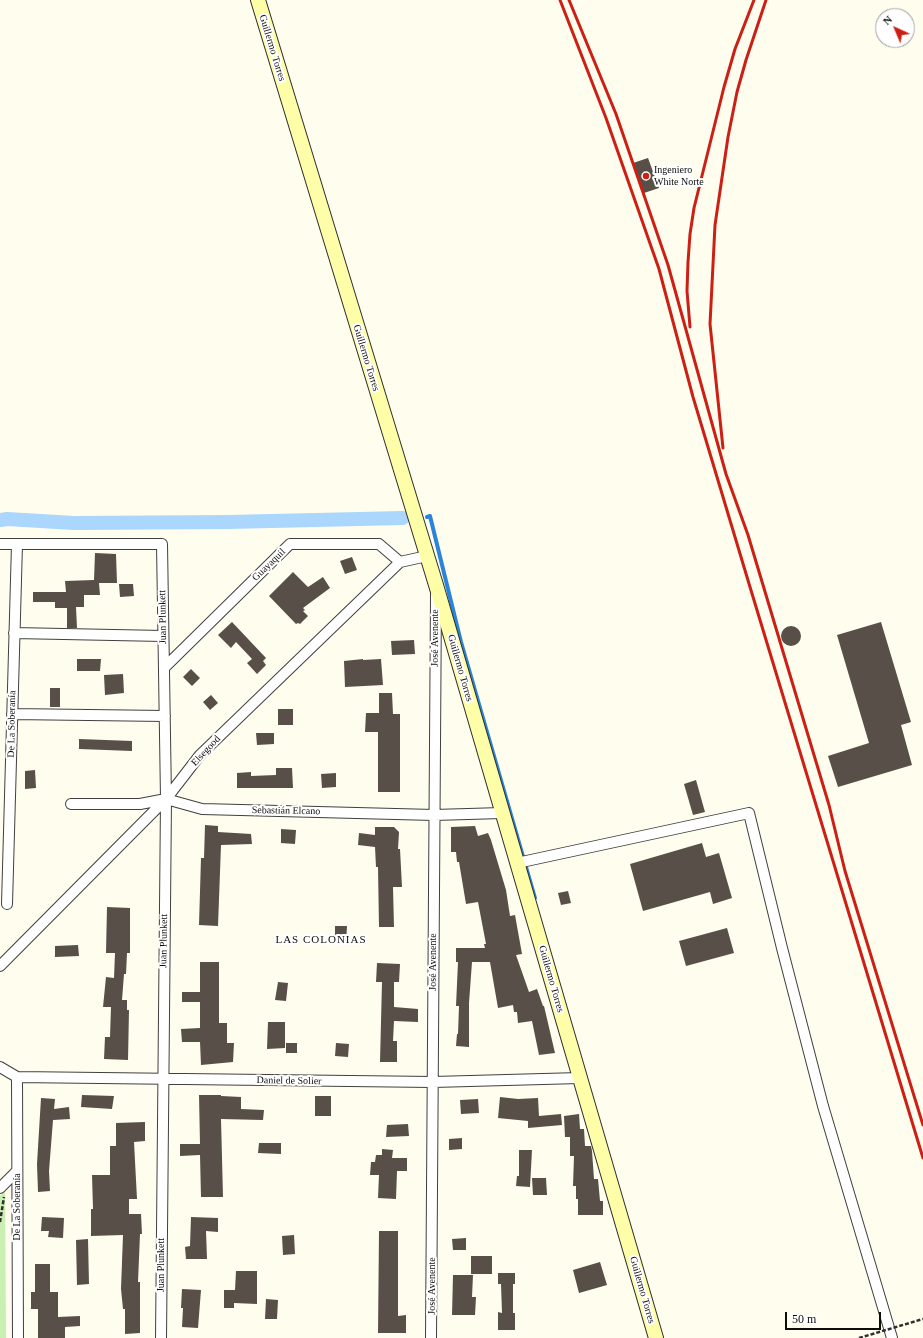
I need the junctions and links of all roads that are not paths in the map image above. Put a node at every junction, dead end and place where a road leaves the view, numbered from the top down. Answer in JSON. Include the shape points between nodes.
{"nodes":[{"id":1,"x":258,"y":0,"type":"edge"},
{"id":2,"x":0,"y":544,"type":"edge"},
{"id":3,"x":17,"y":544,"type":"junction"},
{"id":4,"x":427,"y":556,"type":"junction"},
{"id":5,"x":400,"y":562,"type":"junction"},
{"id":6,"x":436,"y":586,"type":"junction"},
{"id":7,"x":14,"y":633,"type":"junction"},
{"id":8,"x":163,"y":636,"type":"junction"},
{"id":9,"x":164,"y":668,"type":"junction"},
{"id":10,"x":12,"y":714,"type":"junction"},
{"id":11,"x":165,"y":716,"type":"junction"},
{"id":12,"x":166,"y":799,"type":"junction"},
{"id":13,"x":72,"y":804,"type":"dead end"},
{"id":14,"x":502,"y":813,"type":"junction"},
{"id":15,"x":434,"y":815,"type":"junction"},
{"id":16,"x":517,"y":863,"type":"junction"},
{"id":17,"x":7,"y":904,"type":"dead end"},
{"id":18,"x":0,"y":966,"type":"edge"},
{"id":19,"x":0,"y":1067,"type":"edge"},
{"id":20,"x":17,"y":1077,"type":"junction"},
{"id":21,"x":580,"y":1078,"type":"junction"},
{"id":22,"x":162,"y":1080,"type":"junction"},
{"id":23,"x":433,"y":1082,"type":"junction"},
{"id":24,"x":17,"y":1171,"type":"junction"},
{"id":25,"x":3,"y":1189,"type":"edge"},
{"id":26,"x":18,"y":1338,"type":"edge"},
{"id":27,"x":161,"y":1338,"type":"edge"},
{"id":28,"x":431,"y":1338,"type":"edge"},
{"id":29,"x":656,"y":1338,"type":"edge"},
{"id":30,"x":892,"y":1338,"type":"edge"}],
"edges":[{"from":1,"to":4,"type":"main road","name":"Guillermo Torres"},
{"from":2,"to":3,"type":"street"},
{"from":3,"to":7,"type":"street","name":"De La Soberanía"},
{"from":3,"to":8,"type":"street","name":"Juan Plunkett","via":[[162,544]]},
{"from":4,"to":5,"type":"street"},
{"from":4,"to":6,"type":"main road","name":"Guillermo Torres"},
{"from":5,"to":9,"type":"street","name":"Guayaquil","via":[[379,544],[290,544]]},
{"from":5,"to":12,"type":"street","name":"Elsegood","via":[[200,755]]},
{"from":6,"to":14,"type":"main road","name":"Guillermo Torres"},
{"from":6,"to":15,"type":"street","name":"José Avenente"},
{"from":7,"to":8,"type":"street"},
{"from":7,"to":10,"type":"street","name":"De La Soberanía"},
{"from":8,"to":9,"type":"street","name":"Juan Plunkett"},
{"from":9,"to":11,"type":"street","name":"Juan Plunkett"},
{"from":10,"to":11,"type":"street"},
{"from":10,"to":17,"type":"street","name":"De La Soberanía"},
{"from":11,"to":12,"type":"street","name":"Juan Plunkett"},
{"from":12,"to":13,"type":"street","name":"Sebastián Elcano","via":[[140,804]]},
{"from":12,"to":15,"type":"street","name":"Sebastián Elcano","via":[[202,809]]},
{"from":12,"to":18,"type":"street","name":"Elsegood"},
{"from":12,"to":22,"type":"street","name":"Juan Plunkett"},
{"from":14,"to":15,"type":"street","name":"Sebastián Elcano"},
{"from":14,"to":16,"type":"main road","name":"Guillermo Torres"},
{"from":15,"to":23,"type":"street","name":"José Avenente"},
{"from":16,"to":21,"type":"main road","name":"Guillermo Torres"},
{"from":16,"to":30,"type":"street","via":[[749,813],[823,1106]]},
{"from":19,"to":20,"type":"street","name":"Daniel de Solier"},
{"from":20,"to":22,"type":"street","name":"Daniel de Solier"},
{"from":20,"to":24,"type":"street","name":"De La Soberanía"},
{"from":21,"to":23,"type":"street","name":"Daniel de Solier"},
{"from":21,"to":29,"type":"main road","name":"Guillermo Torres"},
{"from":22,"to":23,"type":"street","name":"Daniel de Solier"},
{"from":22,"to":27,"type":"street","name":"Juan Plunkett"},
{"from":23,"to":28,"type":"street","name":"José Avenente"},
{"from":24,"to":25,"type":"street"},
{"from":24,"to":26,"type":"street","name":"De La Soberanía"}]}
